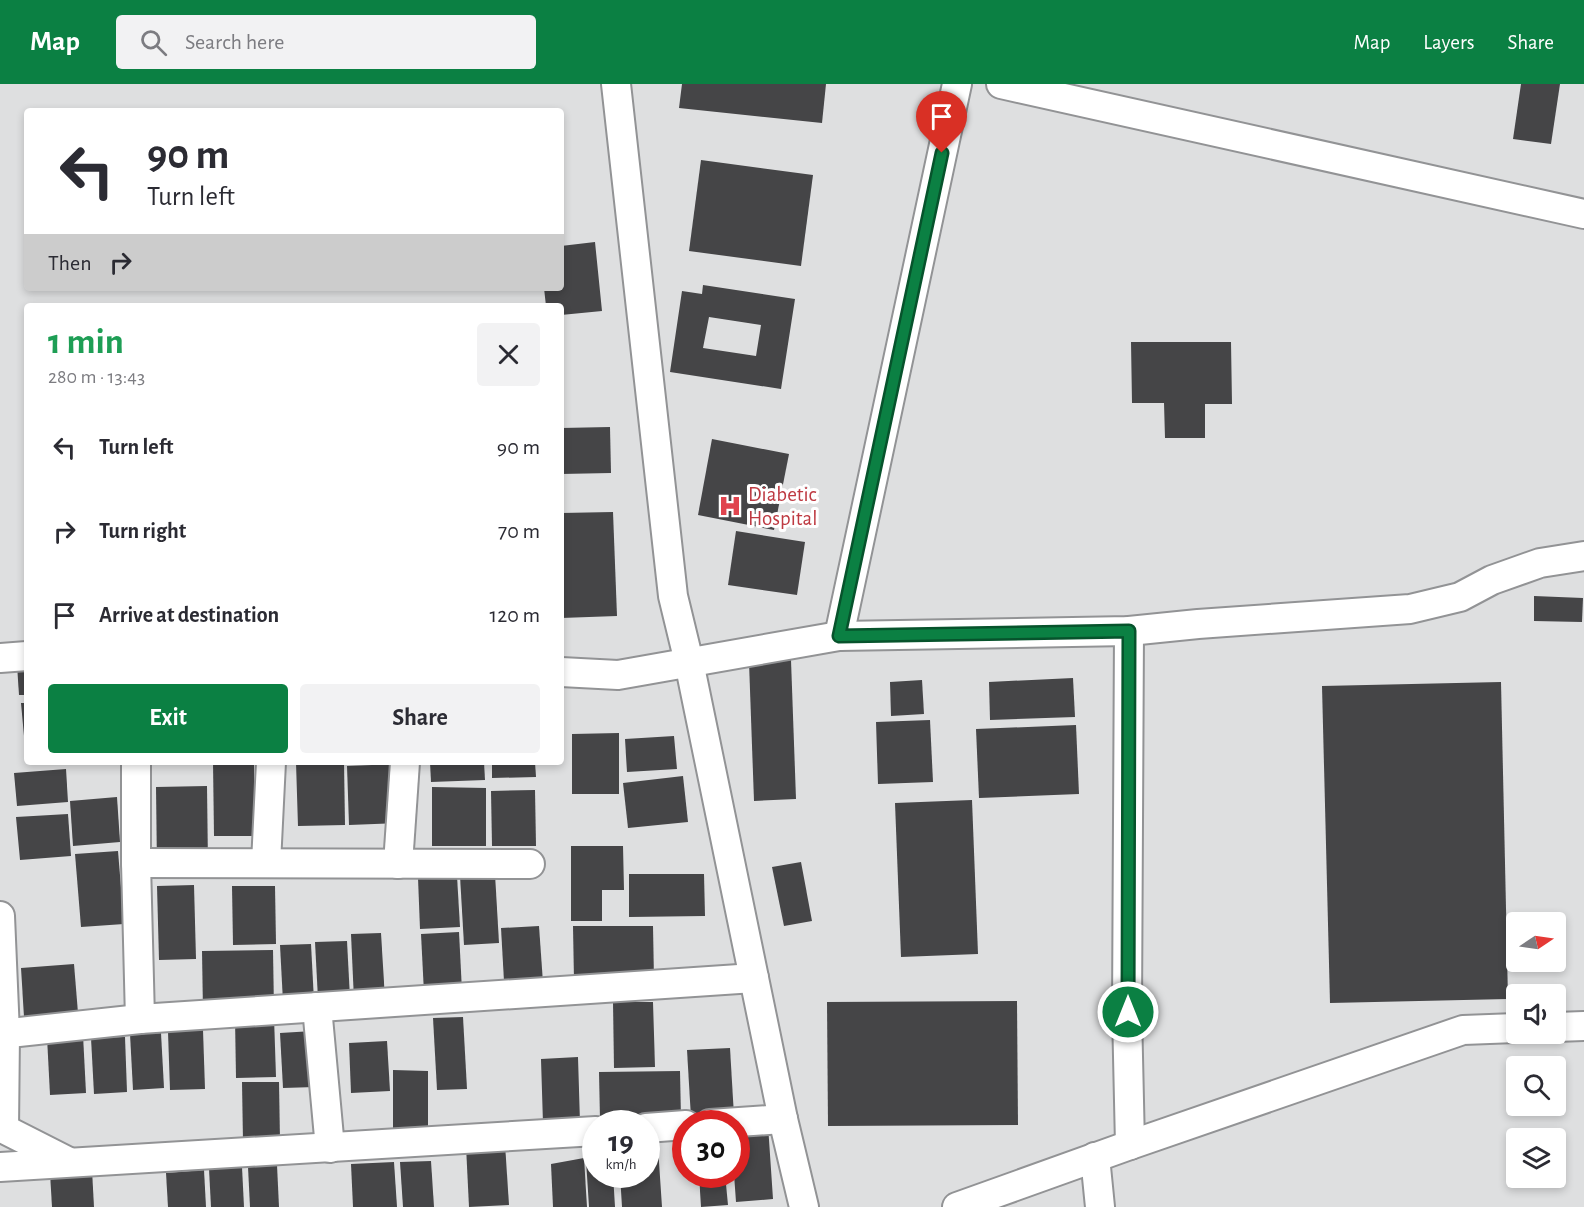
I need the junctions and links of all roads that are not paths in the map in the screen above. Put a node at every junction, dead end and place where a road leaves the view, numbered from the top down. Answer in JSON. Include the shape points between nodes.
{"nodes":[{"id":1,"x":616,"y":84,"type":"edge"},
{"id":2,"x":957,"y":84,"type":"edge"},
{"id":3,"x":1000,"y":84,"type":"edge"},
{"id":4,"x":1055,"y":90,"type":"edge"},
{"id":5,"x":1584,"y":214,"type":"edge"},
{"id":6,"x":1584,"y":555,"type":"edge"},
{"id":7,"x":1129,"y":631,"type":"junction"},
{"id":8,"x":839,"y":636,"type":"junction"},
{"id":9,"x":24,"y":656,"type":"edge"},
{"id":10,"x":0,"y":658,"type":"edge"},
{"id":11,"x":689,"y":662,"type":"junction"},
{"id":12,"x":564,"y":672,"type":"edge"},
{"id":13,"x":136,"y":765,"type":"edge"},
{"id":14,"x":271,"y":765,"type":"edge"},
{"id":15,"x":405,"y":765,"type":"edge"},
{"id":16,"x":136,"y":863,"type":"junction"},
{"id":17,"x":266,"y":863,"type":"junction"},
{"id":18,"x":398,"y":864,"type":"junction"},
{"id":19,"x":530,"y":864,"type":"dead end"},
{"id":20,"x":0,"y":916,"type":"edge"},
{"id":21,"x":754,"y":978,"type":"junction"},
{"id":22,"x":316,"y":1007,"type":"junction"},
{"id":23,"x":140,"y":1019,"type":"junction"},
{"id":24,"x":1584,"y":1026,"type":"edge"},
{"id":25,"x":1566,"y":1027,"type":"edge"},
{"id":26,"x":1506,"y":1028,"type":"edge"},
{"id":27,"x":2,"y":1034,"type":"edge"},
{"id":28,"x":783,"y":1119,"type":"junction"},
{"id":29,"x":750,"y":1121,"type":"edge"},
{"id":30,"x":582,"y":1132,"type":"edge"},
{"id":31,"x":1130,"y":1145,"type":"junction"},
{"id":32,"x":330,"y":1148,"type":"junction"},
{"id":33,"x":1095,"y":1158,"type":"junction"},
{"id":34,"x":71,"y":1163,"type":"junction"},
{"id":35,"x":0,"y":1167,"type":"edge"},
{"id":36,"x":804,"y":1207,"type":"edge"},
{"id":37,"x":957,"y":1207,"type":"edge"},
{"id":38,"x":1100,"y":1207,"type":"edge"}],
"edges":[{"from":1,"to":11,"type":"street","via":[[672,596]]},
{"from":2,"to":8,"type":"street"},
{"from":3,"to":4,"type":"street"},
{"from":4,"to":5,"type":"street"},
{"from":6,"to":7,"type":"street","via":[[1540,563],[1492,580],[1460,597],[1410,609]]},
{"from":7,"to":8,"type":"street"},
{"from":7,"to":31,"type":"street"},
{"from":8,"to":11,"type":"street"},
{"from":9,"to":10,"type":"street"},
{"from":11,"to":12,"type":"street","via":[[618,675]]},
{"from":11,"to":21,"type":"street"},
{"from":13,"to":16,"type":"street"},
{"from":14,"to":17,"type":"street"},
{"from":15,"to":18,"type":"street"},
{"from":16,"to":17,"type":"street"},
{"from":16,"to":23,"type":"street"},
{"from":17,"to":18,"type":"street"},
{"from":18,"to":19,"type":"street"},
{"from":20,"to":27,"type":"street"},
{"from":21,"to":22,"type":"street"},
{"from":21,"to":28,"type":"street"},
{"from":22,"to":23,"type":"street"},
{"from":22,"to":32,"type":"street"},
{"from":23,"to":27,"type":"street"},
{"from":24,"to":25,"type":"street"},
{"from":26,"to":31,"type":"street","via":[[1463,1030]]},
{"from":27,"to":34,"type":"street","via":[[4,1129]]},
{"from":28,"to":29,"type":"street"},
{"from":28,"to":36,"type":"street"},
{"from":30,"to":32,"type":"street"},
{"from":31,"to":33,"type":"street"},
{"from":32,"to":34,"type":"street"},
{"from":33,"to":37,"type":"street"},
{"from":33,"to":38,"type":"street"},
{"from":34,"to":35,"type":"street"}]}
